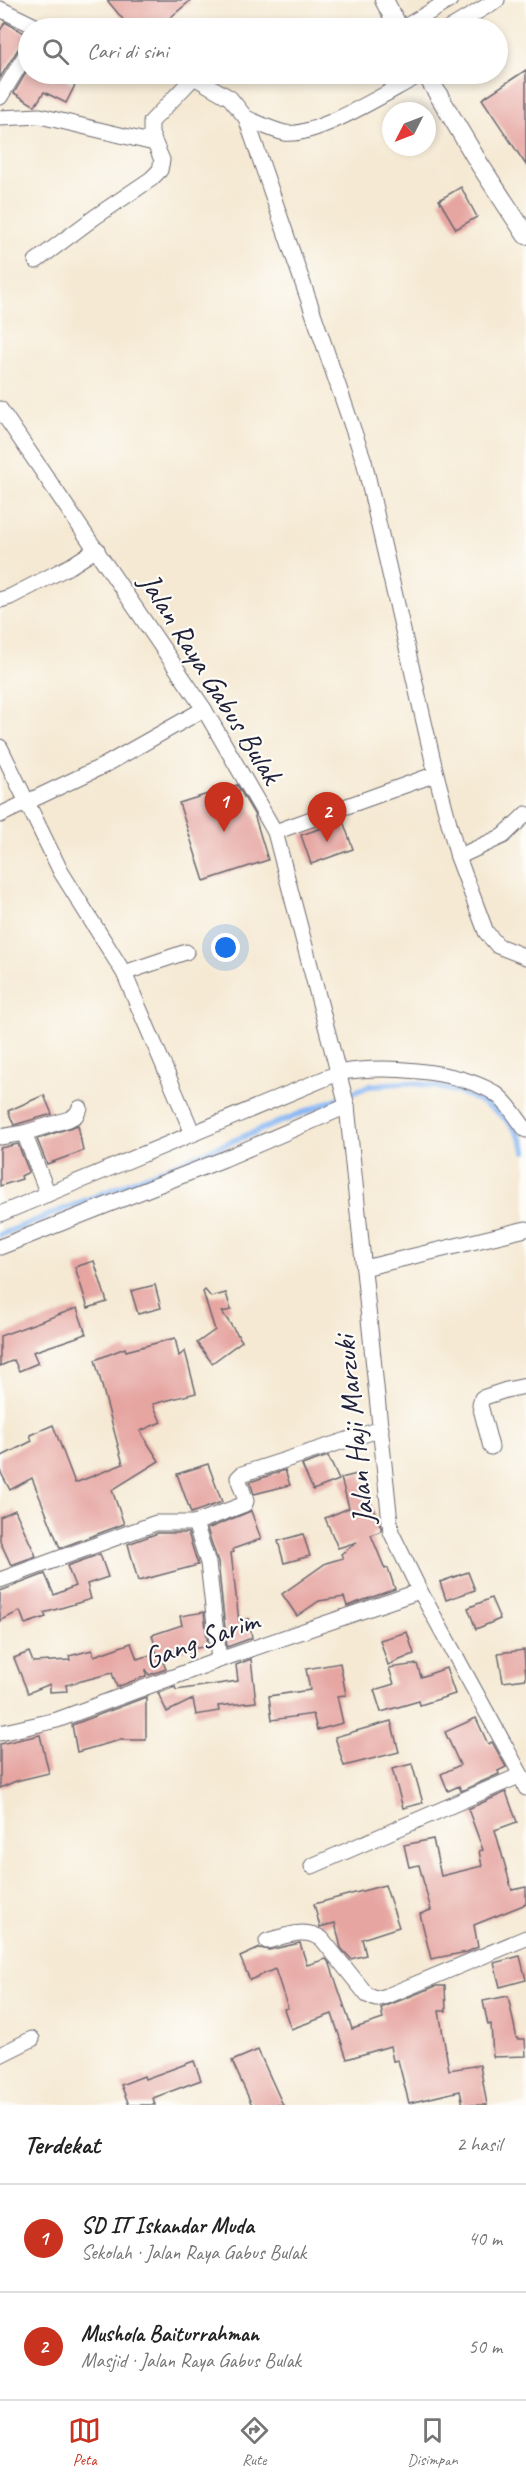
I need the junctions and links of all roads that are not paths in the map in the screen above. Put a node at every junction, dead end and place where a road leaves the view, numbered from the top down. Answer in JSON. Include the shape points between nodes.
{"nodes":[{"id":1,"x":384,"y":0,"type":"edge"},
{"id":2,"x":450,"y":0,"type":"edge"},
{"id":3,"x":497,"y":0,"type":"edge"},
{"id":4,"x":0,"y":9,"type":"edge"},
{"id":5,"x":18,"y":18,"type":"edge"},
{"id":6,"x":395,"y":18,"type":"edge"},
{"id":7,"x":418,"y":18,"type":"edge"},
{"id":8,"x":467,"y":18,"type":"edge"},
{"id":9,"x":18,"y":67,"type":"edge"},
{"id":10,"x":182,"y":84,"type":"edge"},
{"id":11,"x":205,"y":84,"type":"edge"},
{"id":12,"x":404,"y":84,"type":"edge"},
{"id":13,"x":430,"y":84,"type":"edge"},
{"id":14,"x":0,"y":97,"type":"edge"},
{"id":15,"x":0,"y":118,"type":"edge"},
{"id":16,"x":246,"y":118,"type":"junction"},
{"id":17,"x":154,"y":143,"type":"junction"},
{"id":18,"x":526,"y":235,"type":"edge"},
{"id":19,"x":36,"y":261,"type":"dead end"},
{"id":20,"x":0,"y":409,"type":"edge"},
{"id":21,"x":97,"y":549,"type":"junction"},
{"id":22,"x":0,"y":600,"type":"edge"},
{"id":23,"x":204,"y":710,"type":"junction"},
{"id":24,"x":0,"y":747,"type":"edge"},
{"id":25,"x":436,"y":774,"type":"junction"},
{"id":26,"x":28,"y":801,"type":"junction"},
{"id":27,"x":526,"y":814,"type":"edge"},
{"id":28,"x":0,"y":815,"type":"edge"},
{"id":29,"x":275,"y":832,"type":"junction"},
{"id":30,"x":458,"y":857,"type":"junction"},
{"id":31,"x":186,"y":952,"type":"dead end"},
{"id":32,"x":526,"y":957,"type":"edge"},
{"id":33,"x":124,"y":974,"type":"junction"},
{"id":34,"x":338,"y":1073,"type":"junction"},
{"id":35,"x":347,"y":1106,"type":"junction"},
{"id":36,"x":80,"y":1108,"type":"dead end"},
{"id":37,"x":526,"y":1130,"type":"edge"},
{"id":38,"x":24,"y":1133,"type":"junction"},
{"id":39,"x":193,"y":1134,"type":"junction"},
{"id":40,"x":0,"y":1137,"type":"edge"},
{"id":41,"x":48,"y":1194,"type":"junction"},
{"id":42,"x":0,"y":1214,"type":"edge"},
{"id":43,"x":526,"y":1229,"type":"edge"},
{"id":44,"x":0,"y":1247,"type":"edge"},
{"id":45,"x":364,"y":1268,"type":"junction"},
{"id":46,"x":526,"y":1386,"type":"edge"},
{"id":47,"x":381,"y":1430,"type":"junction"},
{"id":48,"x":491,"y":1447,"type":"dead end"},
{"id":49,"x":195,"y":1523,"type":"junction"},
{"id":50,"x":0,"y":1580,"type":"edge"},
{"id":51,"x":420,"y":1591,"type":"junction"},
{"id":52,"x":219,"y":1660,"type":"junction"},
{"id":53,"x":0,"y":1733,"type":"edge"},
{"id":54,"x":524,"y":1781,"type":"edge"},
{"id":55,"x":312,"y":1866,"type":"dead end"},
{"id":56,"x":526,"y":1938,"type":"edge"},
{"id":57,"x":267,"y":1941,"type":"dead end"},
{"id":58,"x":32,"y":2039,"type":"dead end"},
{"id":59,"x":0,"y":2055,"type":"edge"}],
"edges":[{"from":1,"to":6,"type":"street"},
{"from":2,"to":7,"type":"street"},
{"from":3,"to":8,"type":"street"},
{"from":4,"to":5,"type":"street"},
{"from":9,"to":14,"type":"street"},
{"from":10,"to":17,"type":"street","via":[[151,122]]},
{"from":11,"to":16,"type":"street","via":[[230,98]]},
{"from":12,"to":16,"type":"street","via":[[322,126],[302,132],[286,133]]},
{"from":13,"to":18,"type":"street"},
{"from":15,"to":17,"type":"street","via":[[40,116]]},
{"from":16,"to":25,"type":"street","via":[[364,461]]},
{"from":17,"to":19,"type":"street","via":[[163,165],[155,176]]},
{"from":20,"to":21,"type":"street","name":"Jalan Raya Gabus Bulak"},
{"from":21,"to":22,"type":"street"},
{"from":21,"to":23,"type":"street","name":"Jalan Raya Gabus Bulak"},
{"from":23,"to":26,"type":"street","via":[[105,765]]},
{"from":23,"to":29,"type":"street","name":"Jalan Raya Gabus Bulak"},
{"from":24,"to":26,"type":"street"},
{"from":25,"to":29,"type":"street"},
{"from":25,"to":30,"type":"street"},
{"from":26,"to":28,"type":"street"},
{"from":26,"to":33,"type":"street","via":[[61,872]]},
{"from":27,"to":30,"type":"street","via":[[503,836]]},
{"from":29,"to":34,"type":"street","name":"Jalan Raya Gabus Bulak"},
{"from":30,"to":32,"type":"street","via":[[486,932],[498,946]]},
{"from":31,"to":33,"type":"street"},
{"from":33,"to":39,"type":"street"},
{"from":34,"to":35,"type":"street","name":"Jalan Raya Gabus Bulak"},
{"from":34,"to":37,"type":"street","via":[[363,1068],[454,1078],[493,1092]]},
{"from":34,"to":39,"type":"street"},
{"from":35,"to":44,"type":"street"},
{"from":35,"to":45,"type":"street","name":"Jalan Haji Marzuki"},
{"from":36,"to":38,"type":"street","via":[[69,1119]]},
{"from":38,"to":40,"type":"street"},
{"from":38,"to":41,"type":"street"},
{"from":39,"to":41,"type":"street"},
{"from":41,"to":42,"type":"street"},
{"from":43,"to":45,"type":"street"},
{"from":45,"to":47,"type":"street","name":"Jalan Haji Marzuki"},
{"from":46,"to":48,"type":"street","via":[[482,1398],[480,1405]]},
{"from":47,"to":49,"type":"street","via":[[242,1474],[238,1478],[245,1504]]},
{"from":47,"to":51,"type":"street","name":"Jalan Haji Marzuki","via":[[391,1532]]},
{"from":49,"to":50,"type":"street","via":[[156,1523]]},
{"from":49,"to":52,"type":"street","via":[[208,1563]]},
{"from":51,"to":52,"type":"street","name":"Gang Sarim"},
{"from":51,"to":54,"type":"street","name":"Jalan Haji Marzuki"},
{"from":52,"to":53,"type":"street","name":"Gang Sarim","via":[[57,1720]]},
{"from":54,"to":55,"type":"street"},
{"from":56,"to":57,"type":"street","via":[[375,1999],[367,1995],[317,1935],[303,1932]]},
{"from":58,"to":59,"type":"street"}]}
